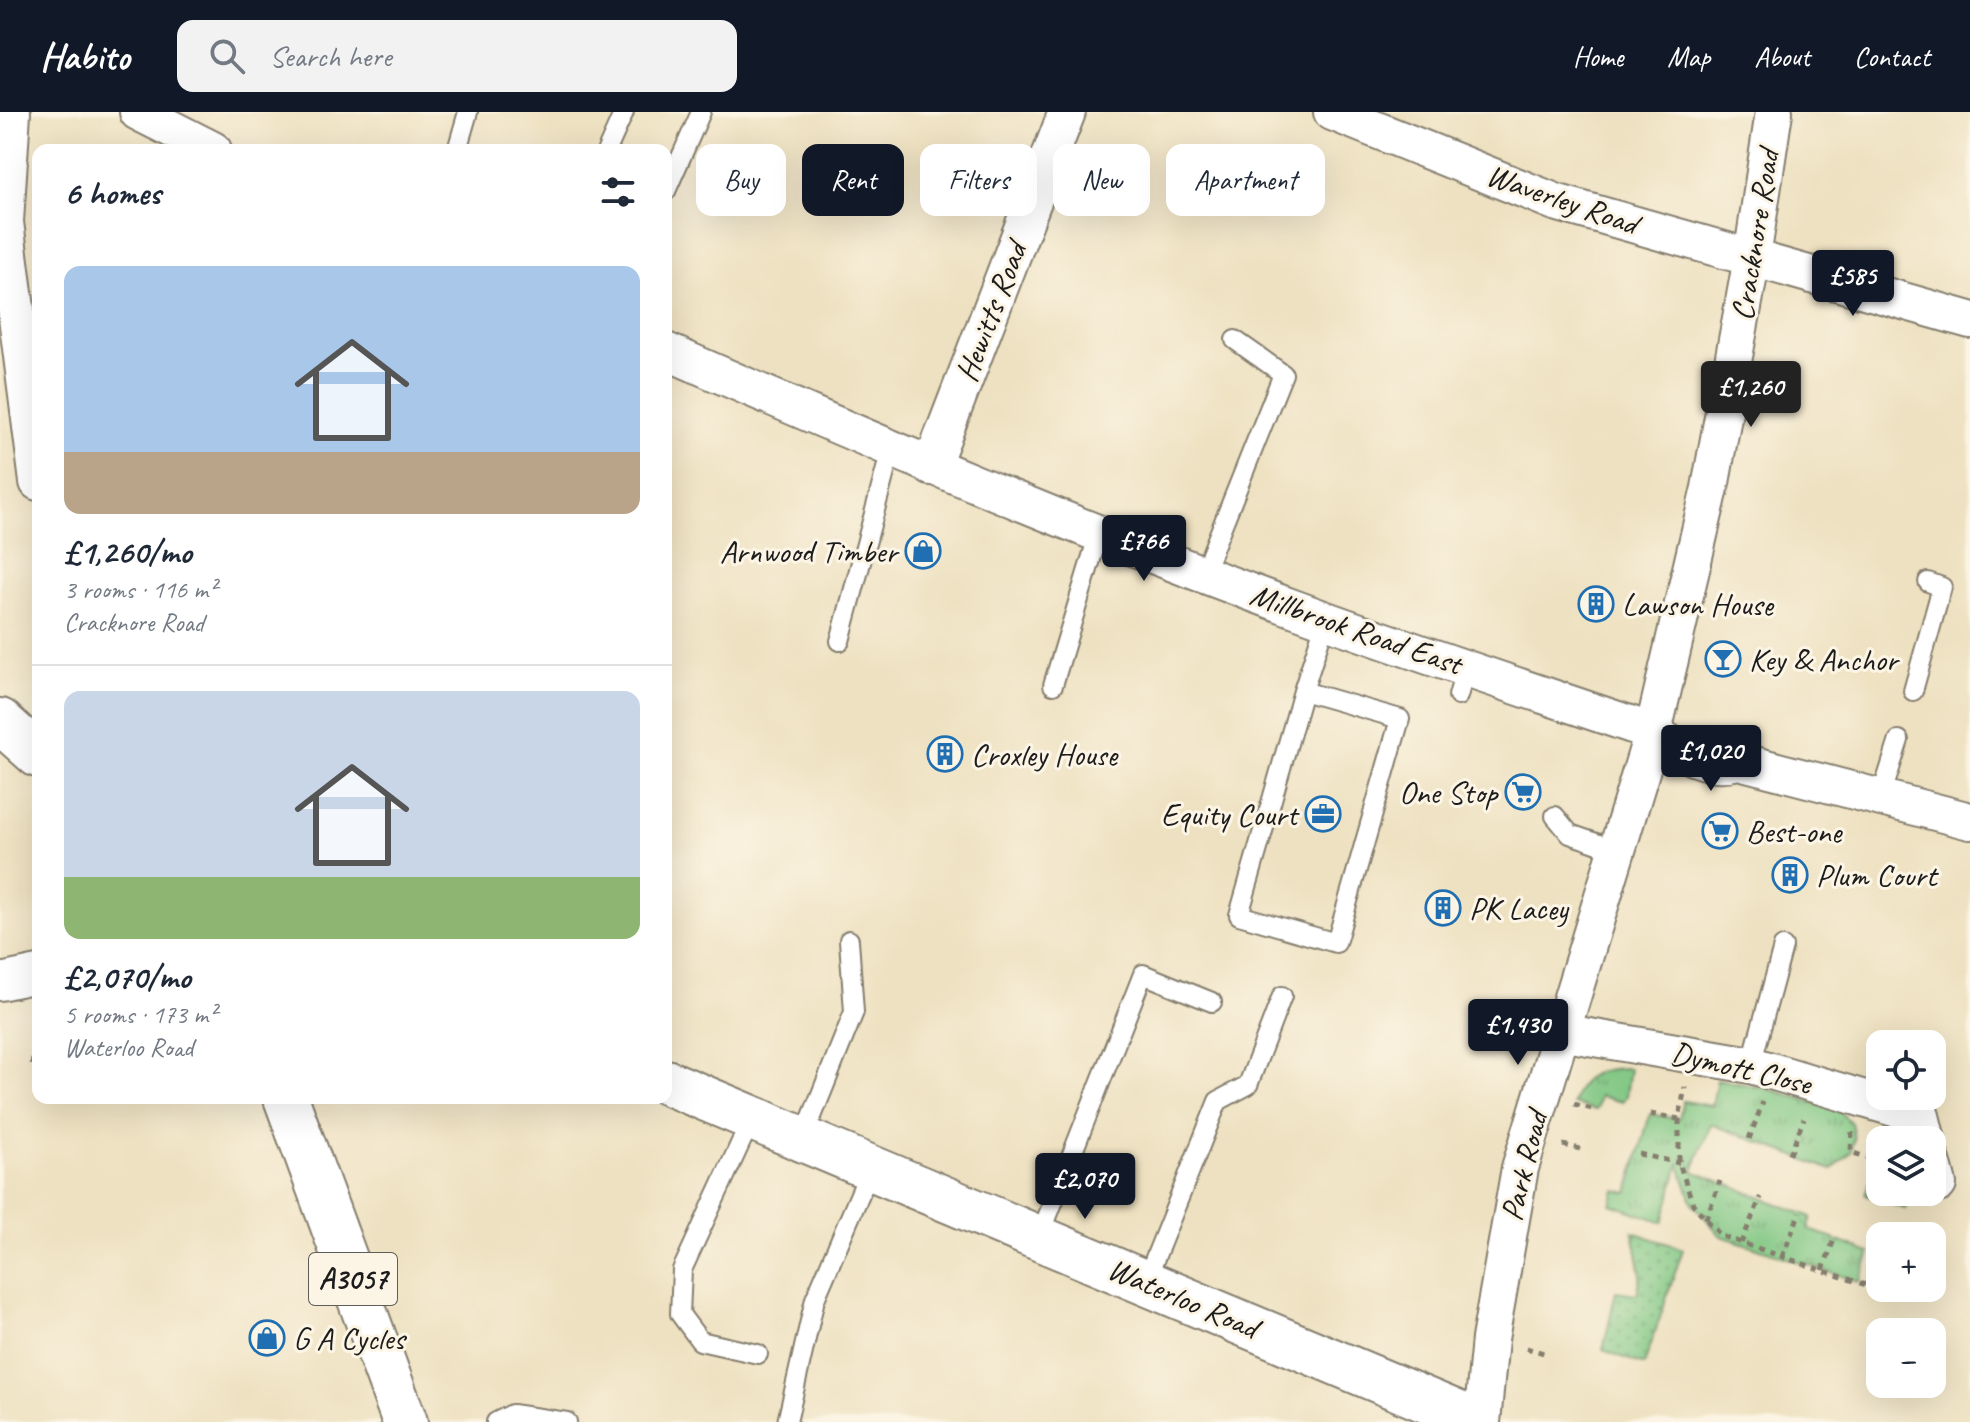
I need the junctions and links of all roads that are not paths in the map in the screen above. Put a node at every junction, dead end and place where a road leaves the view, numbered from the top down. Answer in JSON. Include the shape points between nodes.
{"nodes":[{"id":1,"x":12,"y":112,"type":"edge"},
{"id":2,"x":468,"y":112,"type":"edge"},
{"id":3,"x":624,"y":112,"type":"edge"},
{"id":4,"x":701,"y":112,"type":"edge"},
{"id":5,"x":1067,"y":112,"type":"edge"},
{"id":6,"x":1332,"y":112,"type":"edge"},
{"id":7,"x":1774,"y":112,"type":"edge"},
{"id":8,"x":0,"y":117,"type":"edge"},
{"id":9,"x":156,"y":117,"type":"edge"},
{"id":10,"x":203,"y":144,"type":"edge"},
{"id":11,"x":461,"y":144,"type":"edge"},
{"id":12,"x":610,"y":144,"type":"edge"},
{"id":13,"x":672,"y":177,"type":"edge"},
{"id":14,"x":1752,"y":258,"type":"junction"},
{"id":15,"x":1970,"y":320,"type":"edge"},
{"id":16,"x":1235,"y":340,"type":"dead end"},
{"id":17,"x":672,"y":356,"type":"edge"},
{"id":18,"x":32,"y":435,"type":"edge"},
{"id":19,"x":891,"y":450,"type":"junction"},
{"id":20,"x":931,"y":467,"type":"junction"},
{"id":21,"x":1099,"y":533,"type":"junction"},
{"id":22,"x":1203,"y":574,"type":"junction"},
{"id":23,"x":1928,"y":582,"type":"dead end"},
{"id":24,"x":1326,"y":620,"type":"junction"},
{"id":25,"x":840,"y":641,"type":"dead end"},
{"id":26,"x":1053,"y":685,"type":"dead end"},
{"id":27,"x":1303,"y":691,"type":"junction"},
{"id":28,"x":1913,"y":691,"type":"dead end"},
{"id":29,"x":0,"y":721,"type":"edge"},
{"id":30,"x":1653,"y":732,"type":"junction"},
{"id":31,"x":1899,"y":740,"type":"dead end"},
{"id":32,"x":32,"y":750,"type":"edge"},
{"id":33,"x":1881,"y":797,"type":"junction"},
{"id":34,"x":1555,"y":816,"type":"dead end"},
{"id":35,"x":1970,"y":821,"type":"edge"},
{"id":36,"x":1616,"y":850,"type":"junction"},
{"id":37,"x":849,"y":940,"type":"dead end"},
{"id":38,"x":1783,"y":947,"type":"dead end"},
{"id":39,"x":32,"y":977,"type":"edge"},
{"id":40,"x":0,"y":982,"type":"edge"},
{"id":41,"x":1282,"y":996,"type":"dead end"},
{"id":42,"x":1212,"y":1002,"type":"dead end"},
{"id":43,"x":1560,"y":1032,"type":"junction"},
{"id":44,"x":1751,"y":1065,"type":"junction"},
{"id":45,"x":672,"y":1085,"type":"edge"},
{"id":46,"x":288,"y":1104,"type":"edge"},
{"id":47,"x":752,"y":1118,"type":"junction"},
{"id":48,"x":1919,"y":1126,"type":"edge"},
{"id":49,"x":803,"y":1139,"type":"junction"},
{"id":50,"x":871,"y":1168,"type":"junction"},
{"id":51,"x":1039,"y":1238,"type":"junction"},
{"id":52,"x":1145,"y":1283,"type":"junction"},
{"id":53,"x":758,"y":1354,"type":"dead end"},
{"id":54,"x":405,"y":1422,"type":"edge"},
{"id":55,"x":496,"y":1422,"type":"edge"},
{"id":56,"x":567,"y":1422,"type":"edge"},
{"id":57,"x":787,"y":1422,"type":"edge"},
{"id":58,"x":1480,"y":1422,"type":"edge"}],
"edges":[{"from":1,"to":8,"type":"lane"},
{"from":1,"to":18,"type":"street","via":[[5,222]]},
{"from":2,"to":11,"type":"lane"},
{"from":3,"to":12,"type":"lane"},
{"from":4,"to":13,"type":"lane"},
{"from":5,"to":20,"type":"street","name":"Hewitts Road"},
{"from":6,"to":14,"type":"street","name":"Waverley Road","via":[[1555,202]]},
{"from":7,"to":14,"type":"street","name":"Cracknore Road"},
{"from":9,"to":10,"type":"street"},
{"from":14,"to":15,"type":"street","name":"Waverley Road"},
{"from":14,"to":30,"type":"street","name":"Cracknore Road","via":[[1710,488]]},
{"from":16,"to":22,"type":"lane","via":[[1283,374]]},
{"from":17,"to":19,"type":"street","name":"Millbrook Road East"},
{"from":19,"to":20,"type":"street","name":"Millbrook Road East"},
{"from":19,"to":25,"type":"lane"},
{"from":20,"to":21,"type":"street","name":"Millbrook Road East"},
{"from":21,"to":22,"type":"street","name":"Millbrook Road East"},
{"from":21,"to":26,"type":"lane"},
{"from":22,"to":24,"type":"street","name":"Millbrook Road East"},
{"from":23,"to":28,"type":"lane","via":[[1942,587]]},
{"from":24,"to":27,"type":"lane"},
{"from":24,"to":30,"type":"street","name":"Millbrook Road East","via":[[1462,682]]},
{"from":27,"to":27,"type":"lane","via":[[1239,915],[1336,943],[1400,719]]},
{"from":29,"to":32,"type":"street"},
{"from":30,"to":33,"type":"street","name":"Millbrook Road East","via":[[1692,759],[1722,765],[1739,761]]},
{"from":30,"to":36,"type":"street","name":"Park Road"},
{"from":31,"to":33,"type":"lane"},
{"from":33,"to":35,"type":"street","name":"Millbrook Road East"},
{"from":34,"to":36,"type":"lane","via":[[1570,834]]},
{"from":36,"to":43,"type":"street","name":"Park Road"},
{"from":37,"to":49,"type":"lane","via":[[854,1012]]},
{"from":38,"to":44,"type":"lane"},
{"from":39,"to":40,"type":"street"},
{"from":41,"to":52,"type":"lane","via":[[1248,1085],[1218,1101]]},
{"from":42,"to":51,"type":"lane","via":[[1143,974]]},
{"from":43,"to":44,"type":"street","name":"Dymott Close"},
{"from":43,"to":58,"type":"street","name":"Park Road","via":[[1520,1168]]},
{"from":44,"to":48,"type":"street","name":"Dymott Close"},
{"from":45,"to":47,"type":"street","name":"Waterloo Road"},
{"from":46,"to":54,"type":"street","number":"A3057"},
{"from":47,"to":49,"type":"street","name":"Waterloo Road"},
{"from":47,"to":53,"type":"lane","via":[[682,1270],[680,1314],[700,1341]]},
{"from":49,"to":50,"type":"street","name":"Waterloo Road"},
{"from":50,"to":51,"type":"street","name":"Waterloo Road"},
{"from":50,"to":57,"type":"lane","via":[[815,1299]]},
{"from":51,"to":52,"type":"street","name":"Waterloo Road"},
{"from":52,"to":58,"type":"street","name":"Waterloo Road"},
{"from":55,"to":56,"type":"lane","via":[[512,1414]]}]}
